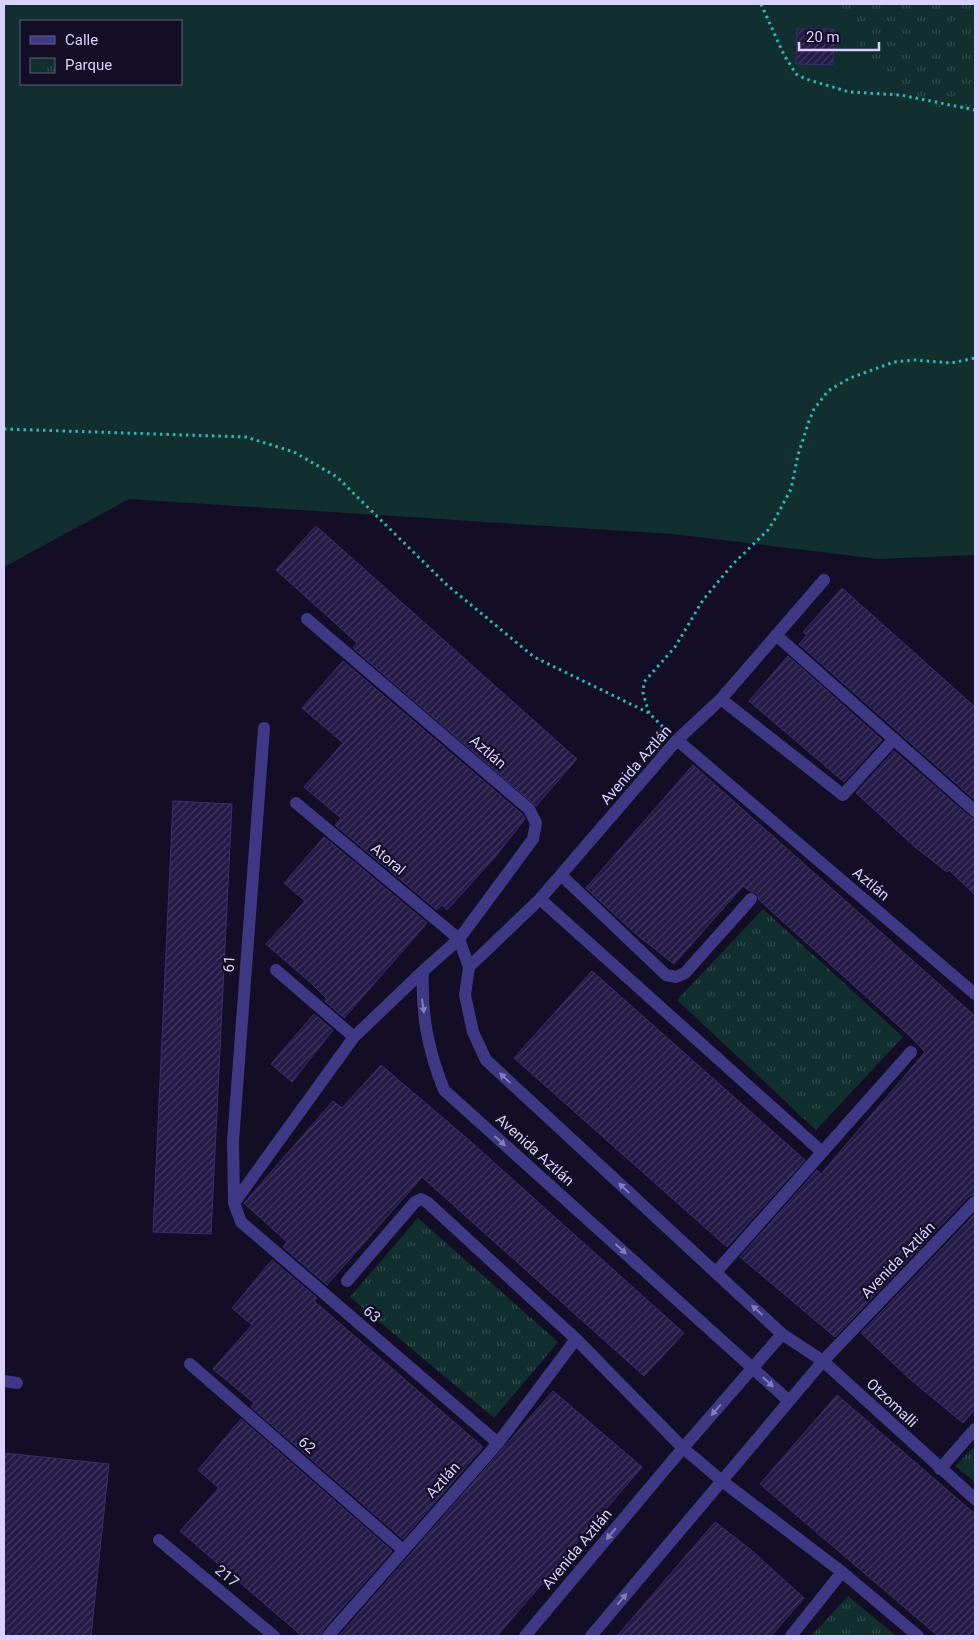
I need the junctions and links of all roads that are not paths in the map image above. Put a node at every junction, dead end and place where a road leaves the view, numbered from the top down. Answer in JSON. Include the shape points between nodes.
{"nodes":[{"id":1,"x":824,"y":580,"type":"dead end"},
{"id":2,"x":307,"y":618,"type":"dead end"},
{"id":3,"x":776,"y":635,"type":"junction"},
{"id":4,"x":721,"y":699,"type":"junction"},
{"id":5,"x":264,"y":728,"type":"dead end"},
{"id":6,"x":894,"y":739,"type":"junction"},
{"id":7,"x":677,"y":740,"type":"junction"},
{"id":8,"x":296,"y":803,"type":"dead end"},
{"id":9,"x":975,"y":811,"type":"edge"},
{"id":10,"x":562,"y":876,"type":"junction"},
{"id":11,"x":540,"y":899,"type":"junction"},
{"id":12,"x":751,"y":899,"type":"dead end"},
{"id":13,"x":459,"y":939,"type":"junction"},
{"id":14,"x":469,"y":967,"type":"junction"},
{"id":15,"x":276,"y":970,"type":"dead end"},
{"id":16,"x":423,"y":971,"type":"junction"},
{"id":17,"x":975,"y":994,"type":"edge"},
{"id":18,"x":354,"y":1037,"type":"junction"},
{"id":19,"x":911,"y":1052,"type":"dead end"},
{"id":20,"x":822,"y":1152,"type":"junction"},
{"id":21,"x":975,"y":1202,"type":"edge"},
{"id":22,"x":234,"y":1203,"type":"junction"},
{"id":23,"x":716,"y":1272,"type":"junction"},
{"id":24,"x":347,"y":1281,"type":"dead end"},
{"id":25,"x":782,"y":1334,"type":"junction"},
{"id":26,"x":576,"y":1339,"type":"junction"},
{"id":27,"x":823,"y":1361,"type":"junction"},
{"id":28,"x":190,"y":1364,"type":"dead end"},
{"id":29,"x":753,"y":1368,"type":"junction"},
{"id":30,"x":4,"y":1381,"type":"edge"},
{"id":31,"x":17,"y":1383,"type":"dead end"},
{"id":32,"x":789,"y":1401,"type":"junction"},
{"id":33,"x":975,"y":1429,"type":"edge"},
{"id":34,"x":498,"y":1443,"type":"junction"},
{"id":35,"x":683,"y":1448,"type":"junction"},
{"id":36,"x":940,"y":1469,"type":"junction"},
{"id":37,"x":722,"y":1481,"type":"junction"},
{"id":38,"x":975,"y":1499,"type":"edge"},
{"id":39,"x":159,"y":1540,"type":"dead end"},
{"id":40,"x":403,"y":1550,"type":"junction"},
{"id":41,"x":842,"y":1572,"type":"junction"},
{"id":42,"x":274,"y":1636,"type":"edge"},
{"id":43,"x":328,"y":1636,"type":"edge"},
{"id":44,"x":526,"y":1636,"type":"edge"},
{"id":45,"x":591,"y":1636,"type":"edge"},
{"id":46,"x":791,"y":1636,"type":"edge"},
{"id":47,"x":918,"y":1636,"type":"edge"}],
"edges":[{"from":1,"to":3,"type":"street","name":"Avenida Aztlán"},
{"from":2,"to":13,"type":"street","name":"Aztlán","via":[[529,809],[536,823],[533,839]]},
{"from":3,"to":4,"type":"street","name":"Avenida Aztlán"},
{"from":3,"to":6,"type":"street"},
{"from":4,"to":6,"type":"street","via":[[843,795]]},
{"from":4,"to":7,"type":"street","name":"Avenida Aztlán"},
{"from":5,"to":22,"type":"street","name":"61","via":[[233,1140]]},
{"from":6,"to":9,"type":"street"},
{"from":7,"to":10,"type":"street","name":"Avenida Aztlán"},
{"from":7,"to":17,"type":"street","name":"Aztlán"},
{"from":8,"to":13,"type":"street","name":"Atoral"},
{"from":10,"to":11,"type":"street","name":"Avenida Aztlán"},
{"from":10,"to":12,"type":"street","via":[[666,975],[676,978],[685,973]]},
{"from":11,"to":14,"type":"street","name":"Avenida Aztlán"},
{"from":11,"to":20,"type":"street"},
{"from":13,"to":14,"type":"street"},
{"from":13,"to":16,"type":"street"},
{"from":23,"to":14,"type":"street","one_way":true,"via":[[486,1060],[473,1032],[465,995]]},
{"from":15,"to":18,"type":"street"},
{"from":16,"to":18,"type":"street"},
{"from":16,"to":29,"type":"street","name":"Avenida Aztlán","one_way":true,"via":[[422,999],[431,1058],[444,1090]]},
{"from":18,"to":22,"type":"street"},
{"from":19,"to":20,"type":"street"},
{"from":20,"to":23,"type":"street"},
{"from":21,"to":27,"type":"street","name":"Avenida Aztlán"},
{"from":22,"to":34,"type":"street","name":"63","via":[[241,1222]]},
{"from":25,"to":23,"type":"street","one_way":true},
{"from":24,"to":26,"type":"street","via":[[421,1199]]},
{"from":25,"to":27,"type":"street"},
{"from":25,"to":29,"type":"street","name":"Avenida Aztlán"},
{"from":26,"to":34,"type":"street","name":"Aztlán"},
{"from":26,"to":35,"type":"street"},
{"from":27,"to":32,"type":"street","name":"Avenida Aztlán"},
{"from":27,"to":36,"type":"street","name":"Otzomalli"},
{"from":28,"to":40,"type":"street","name":"62"},
{"from":29,"to":32,"type":"street","name":"Avenida Aztlán","one_way":true},
{"from":29,"to":35,"type":"street","name":"Avenida Aztlán","one_way":true},
{"from":30,"to":31,"type":"street"},
{"from":32,"to":37,"type":"street","name":"Avenida Aztlán"},
{"from":33,"to":36,"type":"street"},
{"from":34,"to":40,"type":"street","name":"Aztlán"},
{"from":35,"to":37,"type":"street"},
{"from":35,"to":44,"type":"street","name":"Avenida Aztlán","one_way":true},
{"from":36,"to":38,"type":"street","name":"Otzomalli"},
{"from":37,"to":41,"type":"street"},
{"from":45,"to":37,"type":"street","name":"Avenida Aztlán","one_way":true},
{"from":39,"to":42,"type":"street","name":"217"},
{"from":40,"to":43,"type":"street","name":"Aztlán"},
{"from":41,"to":46,"type":"street"},
{"from":41,"to":47,"type":"street"}]}
